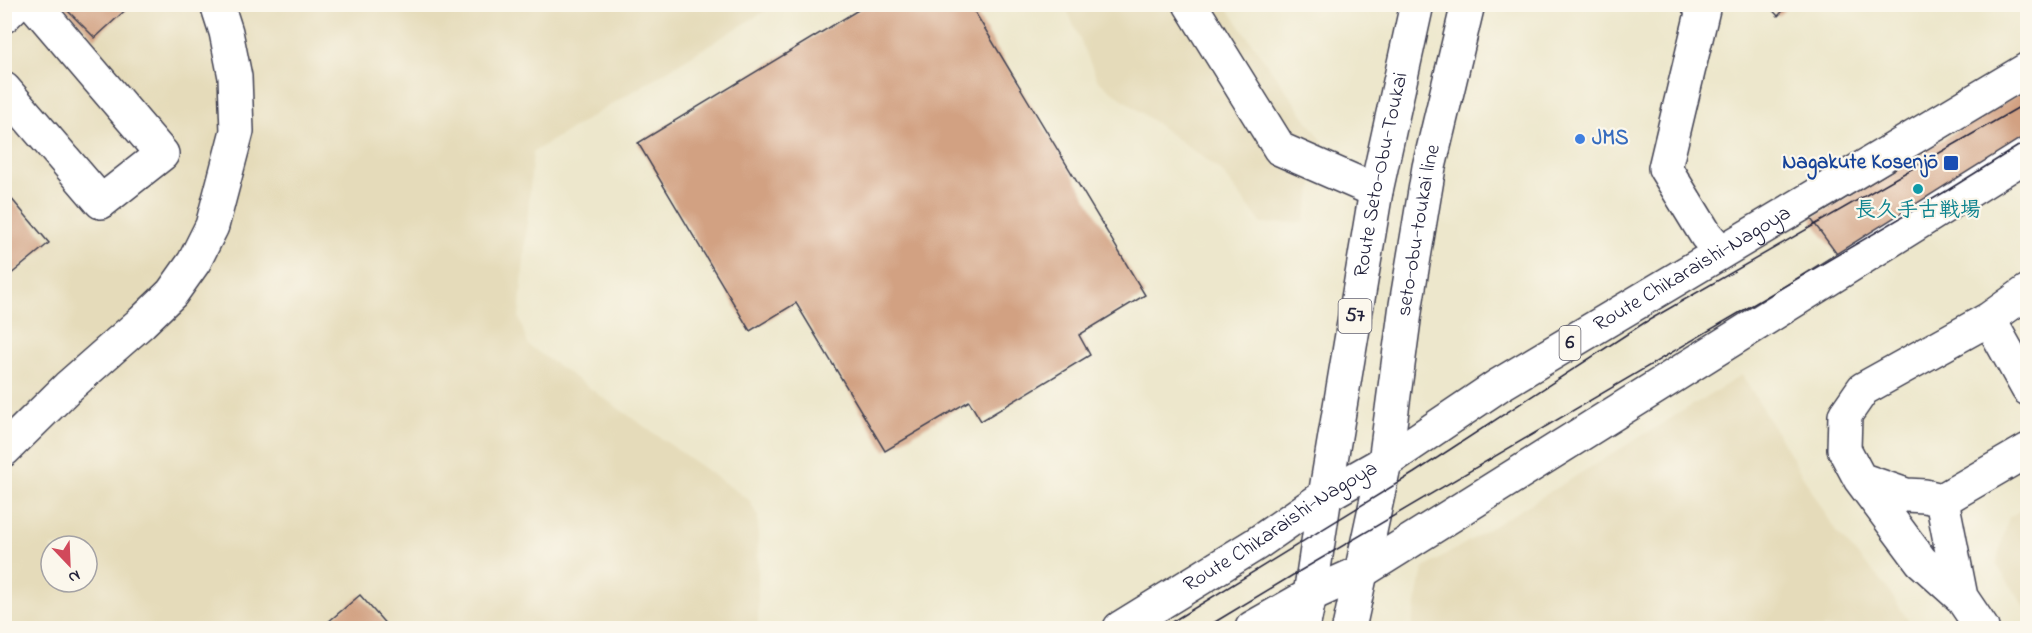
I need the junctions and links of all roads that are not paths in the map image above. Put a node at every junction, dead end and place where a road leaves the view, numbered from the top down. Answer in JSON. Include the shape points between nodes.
{"nodes":[{"id":1,"x":16,"y":4,"type":"edge"},
{"id":2,"x":34,"y":4,"type":"edge"},
{"id":3,"x":217,"y":4,"type":"edge"},
{"id":4,"x":1190,"y":4,"type":"edge"},
{"id":5,"x":1417,"y":4,"type":"edge"},
{"id":6,"x":1468,"y":4,"type":"edge"},
{"id":7,"x":1698,"y":4,"type":"edge"},
{"id":8,"x":4,"y":16,"type":"edge"},
{"id":9,"x":2028,"y":69,"type":"edge"},
{"id":10,"x":4,"y":89,"type":"edge"},
{"id":11,"x":2028,"y":154,"type":"edge"},
{"id":12,"x":1376,"y":191,"type":"junction"},
{"id":13,"x":1720,"y":252,"type":"junction"},
{"id":14,"x":2028,"y":291,"type":"edge"},
{"id":15,"x":1989,"y":319,"type":"junction"},
{"id":16,"x":2028,"y":389,"type":"edge"},
{"id":17,"x":6,"y":446,"type":"edge"},
{"id":18,"x":2028,"y":450,"type":"edge"},
{"id":19,"x":1385,"y":462,"type":"junction"},
{"id":20,"x":1860,"y":479,"type":"junction"},
{"id":21,"x":1325,"y":496,"type":"junction"},
{"id":22,"x":1942,"y":500,"type":"junction"},
{"id":23,"x":1361,"y":572,"type":"junction"},
{"id":24,"x":1310,"y":595,"type":"junction"},
{"id":25,"x":1961,"y":597,"type":"junction"},
{"id":26,"x":1120,"y":628,"type":"edge"},
{"id":27,"x":1252,"y":628,"type":"edge"},
{"id":28,"x":1303,"y":628,"type":"edge"},
{"id":29,"x":1349,"y":628,"type":"edge"},
{"id":30,"x":1982,"y":628,"type":"edge"}],
"edges":[{"from":1,"to":8,"type":"main road"},
{"from":2,"to":10,"type":"main road","via":[[162,154],[101,202]]},
{"from":3,"to":17,"type":"main road","via":[[235,77],[237,130],[213,226],[172,293]]},
{"from":4,"to":12,"type":"main road","via":[[1280,149]]},
{"from":5,"to":12,"type":"main road","name":"Route Seto-Obu-Toukai","number":"57"},
{"from":6,"to":19,"type":"main road","name":"seto-obu-toukai line","number":"57","via":[[1428,167]]},
{"from":7,"to":13,"type":"main road","via":[[1703,9],[1665,168]]},
{"from":9,"to":13,"type":"main road","name":"Route Chikaraishi-Nagoya","number":"6"},
{"from":11,"to":23,"type":"main road"},
{"from":12,"to":21,"type":"main road","name":"Route Seto-Obu-Toukai","number":"57"},
{"from":13,"to":19,"type":"main road","name":"Route Chikaraishi-Nagoya","number":"6","via":[[1499,385]]},
{"from":14,"to":15,"type":"main road"},
{"from":15,"to":16,"type":"main road"},
{"from":15,"to":20,"type":"main road","via":[[1863,389],[1845,415],[1844,449]]},
{"from":18,"to":22,"type":"main road"},
{"from":19,"to":21,"type":"main road","name":"Route Chikaraishi-Nagoya","number":"6"},
{"from":19,"to":23,"type":"main road","number":"57"},
{"from":20,"to":22,"type":"main road","via":[[1905,495]]},
{"from":20,"to":25,"type":"main road","via":[[1921,561]]},
{"from":21,"to":24,"type":"main road","name":"Route Seto-Obu-Toukai","number":"57"},
{"from":21,"to":26,"type":"main road","name":"Route Chikaraishi-Nagoya","number":"6","via":[[1256,544]]},
{"from":22,"to":25,"type":"main road"},
{"from":23,"to":24,"type":"main road"},
{"from":23,"to":29,"type":"main road","number":"57"},
{"from":24,"to":27,"type":"main road"},
{"from":24,"to":28,"type":"main road","name":"Route Seto-Obu-Toukai","number":"57"},
{"from":25,"to":30,"type":"main road"}]}
